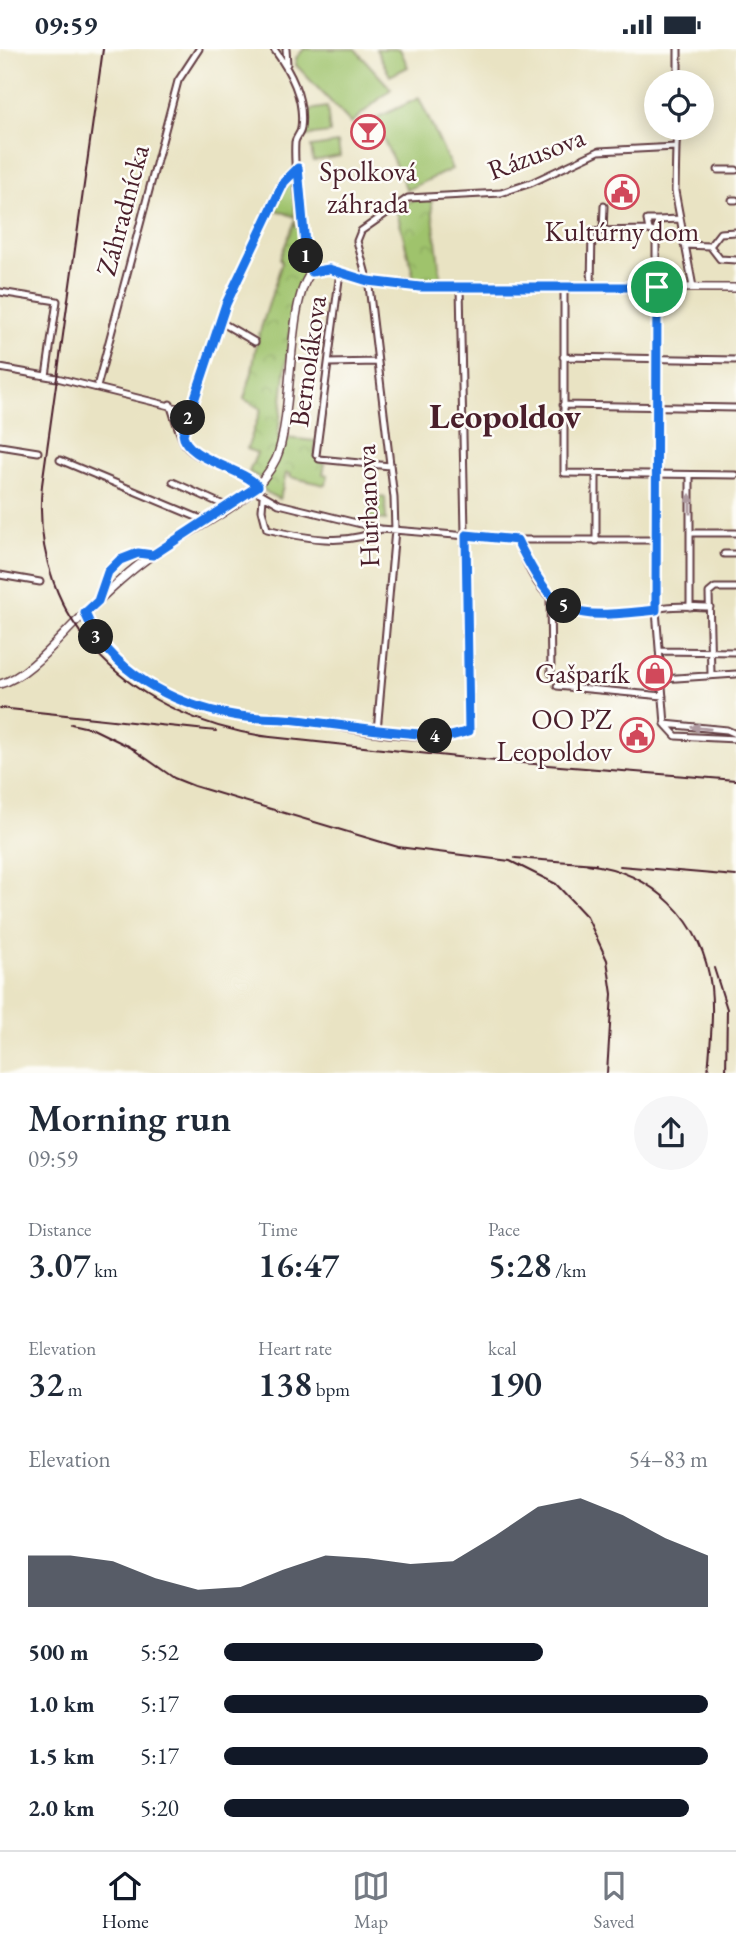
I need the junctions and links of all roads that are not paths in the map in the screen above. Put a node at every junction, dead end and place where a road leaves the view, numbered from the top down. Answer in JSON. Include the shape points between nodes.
{"nodes":[{"id":1,"x":199,"y":49,"type":"edge"},
{"id":2,"x":274,"y":49,"type":"edge"},
{"id":3,"x":286,"y":49,"type":"edge"},
{"id":4,"x":678,"y":49,"type":"edge"},
{"id":5,"x":287,"y":64,"type":"junction"},
{"id":6,"x":678,"y":70,"type":"edge"},
{"id":7,"x":676,"y":140,"type":"edge"},
{"id":8,"x":676,"y":148,"type":"junction"},
{"id":9,"x":298,"y":168,"type":"junction"},
{"id":10,"x":718,"y":170,"type":"dead end"},
{"id":11,"x":736,"y":170,"type":"edge"},
{"id":12,"x":604,"y":206,"type":"dead end"},
{"id":13,"x":679,"y":219,"type":"junction"},
{"id":14,"x":658,"y":221,"type":"junction"},
{"id":15,"x":649,"y":230,"type":"junction"},
{"id":16,"x":603,"y":231,"type":"junction"},
{"id":17,"x":736,"y":232,"type":"edge"},
{"id":18,"x":656,"y":233,"type":"junction"},
{"id":19,"x":684,"y":245,"type":"junction"},
{"id":20,"x":710,"y":246,"type":"junction"},
{"id":21,"x":736,"y":260,"type":"edge"},
{"id":22,"x":312,"y":272,"type":"junction"},
{"id":23,"x":340,"y":272,"type":"junction"},
{"id":24,"x":368,"y":281,"type":"junction"},
{"id":25,"x":460,"y":287,"type":"junction"},
{"id":26,"x":564,"y":287,"type":"junction"},
{"id":27,"x":591,"y":287,"type":"junction"},
{"id":28,"x":657,"y":287,"type":"junction"},
{"id":29,"x":693,"y":287,"type":"junction"},
{"id":30,"x":736,"y":288,"type":"edge"},
{"id":31,"x":0,"y":292,"type":"edge"},
{"id":32,"x":219,"y":321,"type":"junction"},
{"id":33,"x":255,"y":342,"type":"dead end"},
{"id":34,"x":563,"y":357,"type":"junction"},
{"id":35,"x":656,"y":359,"type":"junction"},
{"id":36,"x":736,"y":360,"type":"edge"},
{"id":37,"x":377,"y":362,"type":"junction"},
{"id":38,"x":329,"y":363,"type":"junction"},
{"id":39,"x":0,"y":368,"type":"edge"},
{"id":40,"x":46,"y":376,"type":"junction"},
{"id":41,"x":97,"y":387,"type":"junction"},
{"id":42,"x":170,"y":404,"type":"junction"},
{"id":43,"x":563,"y":405,"type":"junction"},
{"id":44,"x":656,"y":407,"type":"junction"},
{"id":45,"x":736,"y":408,"type":"edge"},
{"id":46,"x":190,"y":411,"type":"junction"},
{"id":47,"x":183,"y":434,"type":"junction"},
{"id":48,"x":0,"y":446,"type":"edge"},
{"id":49,"x":38,"y":452,"type":"dead end"},
{"id":50,"x":60,"y":460,"type":"dead end"},
{"id":51,"x":390,"y":466,"type":"junction"},
{"id":52,"x":597,"y":475,"type":"junction"},
{"id":53,"x":656,"y":475,"type":"junction"},
{"id":54,"x":690,"y":475,"type":"junction"},
{"id":55,"x":736,"y":475,"type":"edge"},
{"id":56,"x":173,"y":482,"type":"dead end"},
{"id":57,"x":256,"y":488,"type":"junction"},
{"id":58,"x":263,"y":497,"type":"junction"},
{"id":59,"x":228,"y":507,"type":"junction"},
{"id":60,"x":206,"y":521,"type":"junction"},
{"id":61,"x":381,"y":529,"type":"junction"},
{"id":62,"x":394,"y":530,"type":"junction"},
{"id":63,"x":690,"y":533,"type":"junction"},
{"id":64,"x":736,"y":533,"type":"edge"},
{"id":65,"x":466,"y":535,"type":"junction"},
{"id":66,"x":517,"y":540,"type":"junction"},
{"id":67,"x":656,"y":540,"type":"junction"},
{"id":68,"x":596,"y":541,"type":"junction"},
{"id":69,"x":723,"y":554,"type":"dead end"},
{"id":70,"x":736,"y":554,"type":"edge"},
{"id":71,"x":153,"y":555,"type":"junction"},
{"id":72,"x":0,"y":575,"type":"edge"},
{"id":73,"x":40,"y":582,"type":"dead end"},
{"id":74,"x":736,"y":587,"type":"edge"},
{"id":75,"x":550,"y":595,"type":"junction"},
{"id":76,"x":98,"y":601,"type":"junction"},
{"id":77,"x":690,"y":607,"type":"junction"},
{"id":78,"x":710,"y":607,"type":"junction"},
{"id":79,"x":656,"y":610,"type":"junction"},
{"id":80,"x":85,"y":613,"type":"junction"},
{"id":81,"x":659,"y":651,"type":"junction"},
{"id":82,"x":711,"y":652,"type":"junction"},
{"id":83,"x":736,"y":652,"type":"edge"},
{"id":84,"x":551,"y":673,"type":"dead end"},
{"id":85,"x":710,"y":674,"type":"junction"},
{"id":86,"x":736,"y":674,"type":"edge"},
{"id":87,"x":662,"y":679,"type":"junction"},
{"id":88,"x":0,"y":684,"type":"edge"},
{"id":89,"x":557,"y":686,"type":"dead end"},
{"id":90,"x":663,"y":696,"type":"junction"},
{"id":91,"x":665,"y":724,"type":"junction"},
{"id":92,"x":377,"y":731,"type":"junction"},
{"id":93,"x":736,"y":737,"type":"edge"}],
"edges":[{"from":1,"to":41,"type":"street","name":"Záhradnícka","via":[[178,81]]},
{"from":2,"to":5,"type":"street"},
{"from":3,"to":5,"type":"street"},
{"from":4,"to":6,"type":"street"},
{"from":5,"to":9,"type":"street","via":[[297,87],[302,127],[295,142]]},
{"from":7,"to":8,"type":"street"},
{"from":8,"to":13,"type":"street"},
{"from":8,"to":24,"type":"street","name":"Rázusova","via":[[599,151],[500,193],[408,198],[357,236]]},
{"from":9,"to":22,"type":"street","via":[[306,256]]},
{"from":9,"to":32,"type":"street","via":[[284,182]]},
{"from":10,"to":11,"type":"street"},
{"from":12,"to":16,"type":"street"},
{"from":13,"to":14,"type":"street"},
{"from":13,"to":19,"type":"street"},
{"from":14,"to":15,"type":"street","via":[[647,221]]},
{"from":14,"to":18,"type":"street"},
{"from":15,"to":16,"type":"street"},
{"from":15,"to":18,"type":"street"},
{"from":16,"to":27,"type":"street","via":[[592,231]]},
{"from":17,"to":20,"type":"street","via":[[720,233]]},
{"from":18,"to":28,"type":"street"},
{"from":19,"to":20,"type":"street"},
{"from":19,"to":29,"type":"street"},
{"from":20,"to":21,"type":"street","via":[[720,259]]},
{"from":22,"to":23,"type":"street"},
{"from":22,"to":57,"type":"street","via":[[304,284],[278,452]]},
{"from":23,"to":24,"type":"street"},
{"from":23,"to":38,"type":"street","name":"Bernolákova"},
{"from":24,"to":25,"type":"street"},
{"from":24,"to":37,"type":"street","name":"Hurbanova"},
{"from":25,"to":26,"type":"street"},
{"from":25,"to":65,"type":"street"},
{"from":26,"to":27,"type":"street"},
{"from":26,"to":34,"type":"street"},
{"from":27,"to":28,"type":"street"},
{"from":28,"to":29,"type":"street"},
{"from":28,"to":35,"type":"street"},
{"from":29,"to":30,"type":"street"},
{"from":31,"to":40,"type":"street","via":[[57,301]]},
{"from":32,"to":33,"type":"street"},
{"from":32,"to":46,"type":"street"},
{"from":34,"to":35,"type":"street"},
{"from":34,"to":43,"type":"street"},
{"from":35,"to":36,"type":"street"},
{"from":35,"to":44,"type":"street"},
{"from":37,"to":38,"type":"street"},
{"from":37,"to":51,"type":"street","name":"Hurbanova"},
{"from":38,"to":51,"type":"street","name":"Bernolákova","via":[[318,457]]},
{"from":39,"to":40,"type":"street"},
{"from":40,"to":41,"type":"street"},
{"from":41,"to":42,"type":"street"},
{"from":42,"to":46,"type":"street"},
{"from":42,"to":47,"type":"street"},
{"from":43,"to":44,"type":"street"},
{"from":43,"to":52,"type":"street","via":[[564,473]]},
{"from":44,"to":45,"type":"street"},
{"from":44,"to":53,"type":"street"},
{"from":46,"to":47,"type":"street"},
{"from":47,"to":57,"type":"street","via":[[190,450],[249,477]]},
{"from":48,"to":49,"type":"street"},
{"from":50,"to":60,"type":"street"},
{"from":51,"to":62,"type":"street","name":"Hurbanova"},
{"from":52,"to":53,"type":"street"},
{"from":52,"to":68,"type":"street"},
{"from":53,"to":54,"type":"street"},
{"from":53,"to":67,"type":"street"},
{"from":54,"to":55,"type":"street"},
{"from":63,"to":54,"type":"street","one_way":true},
{"from":56,"to":59,"type":"street"},
{"from":57,"to":58,"type":"street"},
{"from":57,"to":59,"type":"street"},
{"from":58,"to":61,"type":"street"},
{"from":58,"to":61,"type":"street","via":[[267,529],[325,539],[369,535]]},
{"from":59,"to":60,"type":"street"},
{"from":60,"to":71,"type":"street"},
{"from":61,"to":62,"type":"street"},
{"from":62,"to":65,"type":"street"},
{"from":62,"to":92,"type":"street","name":"Hurbanova"},
{"from":63,"to":64,"type":"street"},
{"from":63,"to":77,"type":"street"},
{"from":65,"to":66,"type":"street"},
{"from":65,"to":92,"type":"street","via":[[469,731],[451,736]]},
{"from":66,"to":68,"type":"street"},
{"from":66,"to":75,"type":"street","via":[[533,575]]},
{"from":67,"to":68,"type":"street"},
{"from":67,"to":79,"type":"street"},
{"from":69,"to":70,"type":"street"},
{"from":71,"to":76,"type":"street"},
{"from":71,"to":76,"type":"street","via":[[138,553],[120,560],[108,572]]},
{"from":72,"to":73,"type":"street"},
{"from":74,"to":78,"type":"street","via":[[711,590]]},
{"from":75,"to":79,"type":"street","via":[[577,613],[593,617]]},
{"from":75,"to":84,"type":"street"},
{"from":76,"to":80,"type":"street"},
{"from":77,"to":78,"type":"street"},
{"from":77,"to":79,"type":"street"},
{"from":78,"to":82,"type":"street"},
{"from":79,"to":81,"type":"street"},
{"from":80,"to":88,"type":"street","via":[[28,667]]},
{"from":80,"to":92,"type":"street","via":[[99,643],[117,661],[190,703],[236,716]]},
{"from":81,"to":82,"type":"street"},
{"from":81,"to":87,"type":"street"},
{"from":82,"to":83,"type":"street"},
{"from":82,"to":85,"type":"street"},
{"from":85,"to":86,"type":"street"},
{"from":85,"to":87,"type":"street"},
{"from":87,"to":90,"type":"street"},
{"from":89,"to":90,"type":"street"},
{"from":90,"to":91,"type":"street"},
{"from":93,"to":91,"type":"street","one_way":true,"via":[[727,730]]},
{"from":91,"to":93,"type":"street","via":[[676,736]]}]}
